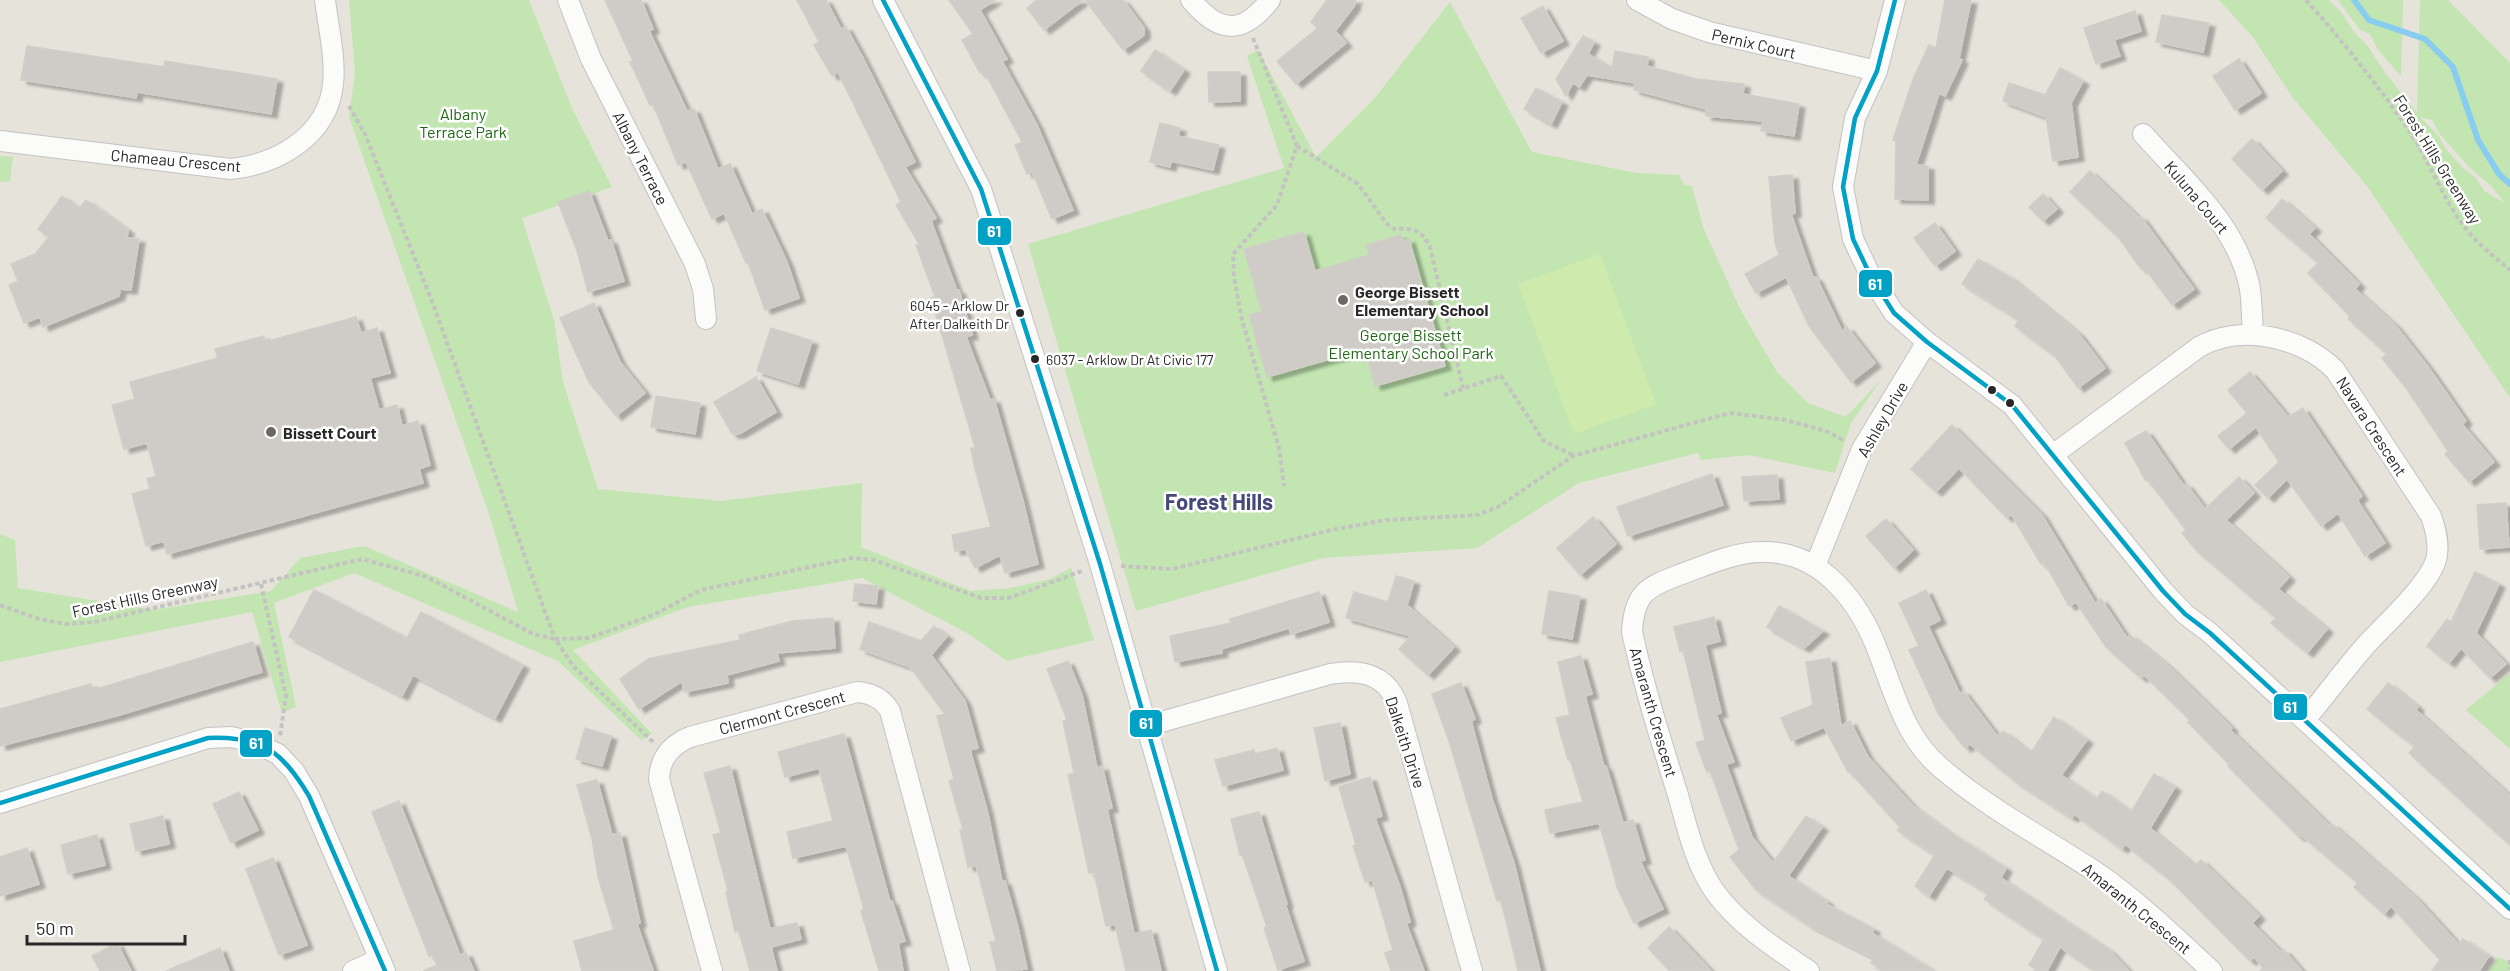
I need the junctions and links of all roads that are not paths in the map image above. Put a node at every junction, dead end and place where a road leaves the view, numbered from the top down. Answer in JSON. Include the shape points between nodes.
{"nodes":[{"id":1,"x":325,"y":0,"type":"edge"},
{"id":2,"x":568,"y":0,"type":"edge"},
{"id":3,"x":883,"y":0,"type":"edge"},
{"id":4,"x":1191,"y":0,"type":"edge"},
{"id":5,"x":1270,"y":0,"type":"edge"},
{"id":6,"x":1637,"y":0,"type":"edge"},
{"id":7,"x":1895,"y":0,"type":"edge"},
{"id":8,"x":1877,"y":71,"type":"junction"},
{"id":9,"x":2143,"y":134,"type":"dead end"},
{"id":10,"x":0,"y":141,"type":"edge"},
{"id":11,"x":706,"y":319,"type":"dead end"},
{"id":12,"x":2253,"y":335,"type":"junction"},
{"id":13,"x":1927,"y":342,"type":"junction"},
{"id":14,"x":2054,"y":454,"type":"junction"},
{"id":15,"x":1815,"y":566,"type":"junction"},
{"id":16,"x":2305,"y":720,"type":"junction"},
{"id":17,"x":1147,"y":726,"type":"junction"},
{"id":18,"x":0,"y":803,"type":"edge"},
{"id":19,"x":2510,"y":909,"type":"edge"},
{"id":20,"x":383,"y":965,"type":"edge"},
{"id":21,"x":352,"y":971,"type":"edge"},
{"id":22,"x":712,"y":971,"type":"edge"},
{"id":23,"x":960,"y":971,"type":"edge"},
{"id":24,"x":1217,"y":971,"type":"edge"},
{"id":25,"x":1472,"y":971,"type":"edge"},
{"id":26,"x":1809,"y":971,"type":"edge"},
{"id":27,"x":2212,"y":971,"type":"edge"}],
"edges":[{"from":1,"to":10,"type":"street","name":"Chameau Crescent","via":[[333,78],[327,109],[299,145],[280,156],[231,169]]},
{"from":2,"to":11,"type":"street","name":"Albany Terrace","via":[[591,59],[695,264]]},
{"from":3,"to":17,"type":"street","via":[[981,189]]},
{"from":4,"to":5,"type":"street","via":[[1204,15],[1234,27],[1247,23]]},
{"from":6,"to":8,"type":"street","name":"Pernix Court","via":[[1672,19],[1709,32]]},
{"from":7,"to":8,"type":"street"},
{"from":8,"to":13,"type":"street","via":[[1855,118],[1843,187],[1852,239],[1894,313]]},
{"from":9,"to":12,"type":"street","name":"Kuluna Court","via":[[2226,229],[2250,289]]},
{"from":12,"to":14,"type":"street","name":"Navara Crescent","via":[[2223,337],[2199,347]]},
{"from":12,"to":16,"type":"street","name":"Navara Crescent","via":[[2298,346],[2335,370],[2431,516],[2438,537],[2436,561],[2427,577]]},
{"from":13,"to":14,"type":"street","via":[[2012,405]]},
{"from":13,"to":15,"type":"street","name":"Ashley Drive","via":[[1862,449]]},
{"from":14,"to":16,"type":"street","via":[[2163,591]]},
{"from":15,"to":26,"type":"street","name":"Amaranth Crescent","via":[[1793,556],[1762,552],[1740,555],[1658,582],[1643,592],[1635,609],[1632,632],[1693,846],[1707,879],[1741,922]]},
{"from":15,"to":27,"type":"street","name":"Amaranth Crescent","via":[[1844,590],[1858,613],[1878,651],[1902,716],[1929,757],[1973,793],[2101,876]]},
{"from":16,"to":19,"type":"street"},
{"from":17,"to":24,"type":"street"},
{"from":17,"to":25,"type":"street","name":"Dalkeith Drive","via":[[1330,674],[1355,671],[1378,678],[1397,703]]},
{"from":18,"to":20,"type":"street","via":[[208,738],[245,739],[278,754],[294,771],[309,796]]},
{"from":20,"to":21,"type":"street"},
{"from":22,"to":23,"type":"street","name":"Clermont Crescent","via":[[659,779],[661,762],[669,750],[690,737],[852,693],[867,693],[881,700],[892,717]]}]}
